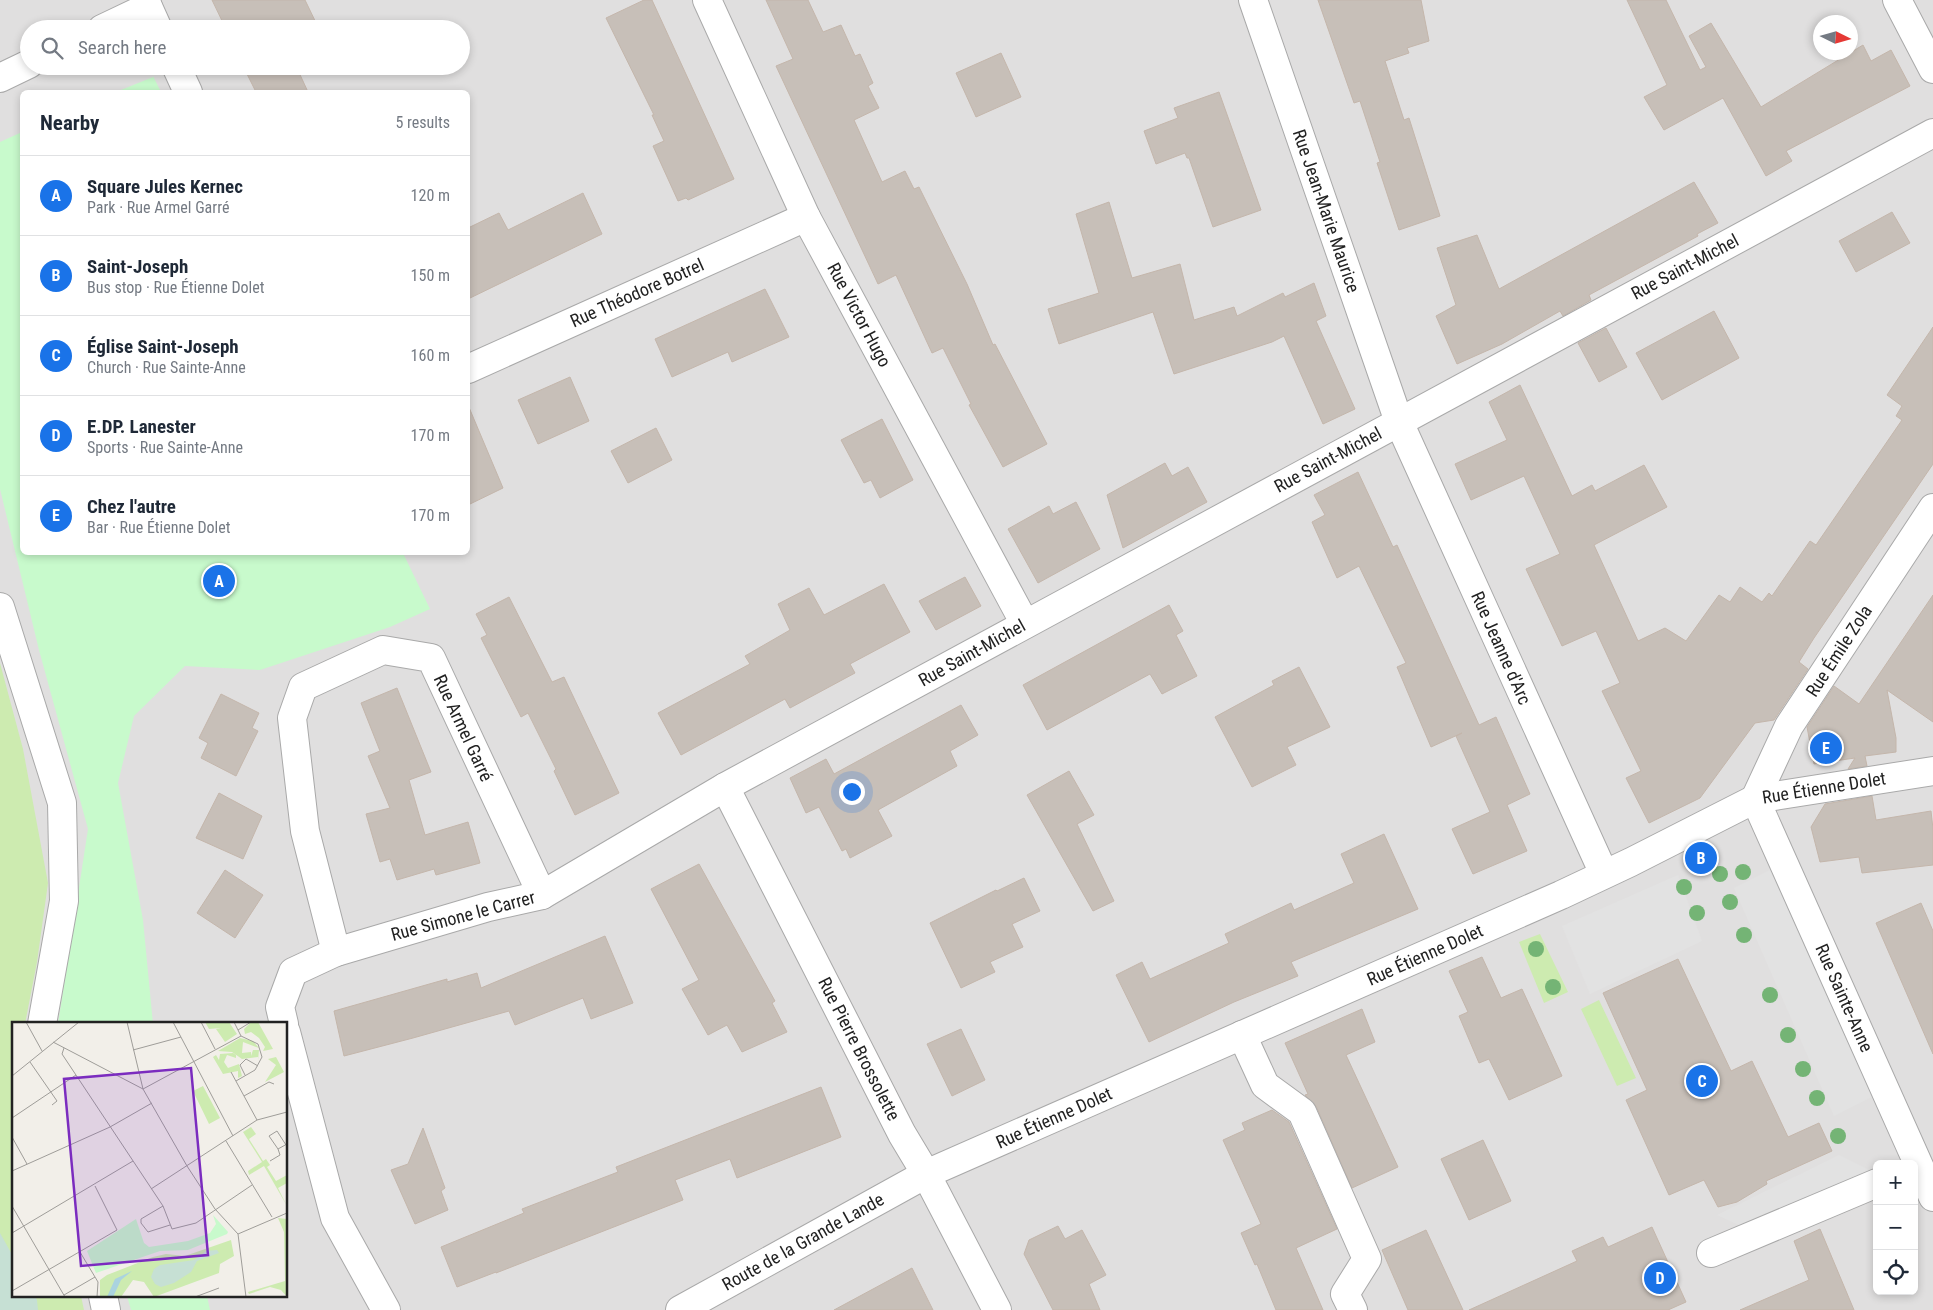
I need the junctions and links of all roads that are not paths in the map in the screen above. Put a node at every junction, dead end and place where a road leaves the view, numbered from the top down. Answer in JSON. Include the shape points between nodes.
{"nodes":[{"id":1,"x":707,"y":0,"type":"edge"},
{"id":2,"x":1253,"y":0,"type":"edge"},
{"id":3,"x":1897,"y":0,"type":"edge"},
{"id":4,"x":150,"y":12,"type":"edge"},
{"id":5,"x":127,"y":20,"type":"edge"},
{"id":6,"x":20,"y":68,"type":"edge"},
{"id":7,"x":1933,"y":69,"type":"edge"},
{"id":8,"x":180,"y":75,"type":"edge"},
{"id":9,"x":0,"y":78,"type":"edge"},
{"id":10,"x":187,"y":90,"type":"edge"},
{"id":11,"x":1933,"y":133,"type":"edge"},
{"id":12,"x":806,"y":216,"type":"junction"},
{"id":13,"x":470,"y":368,"type":"edge"},
{"id":14,"x":1399,"y":422,"type":"junction"},
{"id":15,"x":1933,"y":508,"type":"edge"},
{"id":16,"x":0,"y":607,"type":"edge"},
{"id":17,"x":1025,"y":624,"type":"junction"},
{"id":18,"x":1933,"y":771,"type":"edge"},
{"id":19,"x":724,"y":787,"type":"junction"},
{"id":20,"x":1755,"y":799,"type":"junction"},
{"id":21,"x":1604,"y":874,"type":"junction"},
{"id":22,"x":542,"y":895,"type":"junction"},
{"id":23,"x":336,"y":952,"type":"junction"},
{"id":24,"x":42,"y":1022,"type":"edge"},
{"id":25,"x":284,"y":1022,"type":"edge"},
{"id":26,"x":1242,"y":1035,"type":"junction"},
{"id":27,"x":288,"y":1040,"type":"edge"},
{"id":28,"x":1913,"y":1160,"type":"edge"},
{"id":29,"x":1918,"y":1170,"type":"edge"},
{"id":30,"x":926,"y":1174,"type":"junction"},
{"id":31,"x":1873,"y":1185,"type":"edge"},
{"id":32,"x":1933,"y":1197,"type":"edge"},
{"id":33,"x":1711,"y":1252,"type":"dead end"},
{"id":34,"x":386,"y":1310,"type":"edge"},
{"id":35,"x":680,"y":1310,"type":"edge"},
{"id":36,"x":997,"y":1310,"type":"edge"},
{"id":37,"x":1353,"y":1310,"type":"edge"}],
"edges":[{"from":1,"to":12,"type":"street","name":"Rue Victor Hugo"},
{"from":2,"to":14,"type":"street","name":"Rue Jean-Marie Maurice"},
{"from":3,"to":7,"type":"street"},
{"from":4,"to":5,"type":"street"},
{"from":6,"to":9,"type":"street"},
{"from":8,"to":10,"type":"street"},
{"from":11,"to":14,"type":"street","name":"Rue Saint-Michel"},
{"from":12,"to":13,"type":"street","name":"Rue Théodore Botrel"},
{"from":12,"to":17,"type":"street","name":"Rue Victor Hugo"},
{"from":14,"to":17,"type":"street","name":"Rue Saint-Michel"},
{"from":14,"to":21,"type":"street","name":"Rue Jeanne d'Arc"},
{"from":15,"to":20,"type":"street","name":"Rue Émile Zola","via":[[1789,726]]},
{"from":16,"to":24,"type":"street","via":[[62,803],[64,901]]},
{"from":17,"to":19,"type":"street","name":"Rue Saint-Michel"},
{"from":18,"to":20,"type":"street","name":"Rue Étienne Dolet"},
{"from":19,"to":22,"type":"street","name":"Rue Simone le Carrer"},
{"from":19,"to":30,"type":"street","name":"Rue Pierre Brossolette","via":[[902,1134]]},
{"from":20,"to":21,"type":"street","name":"Rue Étienne Dolet"},
{"from":20,"to":28,"type":"street","name":"Rue Sainte-Anne"},
{"from":21,"to":26,"type":"street","name":"Rue Étienne Dolet"},
{"from":22,"to":23,"type":"street","name":"Rue Simone le Carrer","via":[[488,906]]},
{"from":22,"to":23,"type":"street","name":"Rue Armel Garré","via":[[431,658],[383,650],[303,687],[292,718],[305,831]]},
{"from":23,"to":25,"type":"street","name":"Rue Simone le Carrer","via":[[294,972],[280,1007]]},
{"from":26,"to":30,"type":"street","name":"Rue Étienne Dolet"},
{"from":26,"to":37,"type":"street","via":[[1265,1085],[1302,1112],[1367,1259],[1346,1294]]},
{"from":27,"to":34,"type":"street","via":[[335,1218]]},
{"from":29,"to":32,"type":"street","name":"Rue Sainte-Anne"},
{"from":30,"to":35,"type":"street","name":"Route de la Grande Lande"},
{"from":30,"to":36,"type":"street","name":"Rue Pierre Brossolette"},
{"from":31,"to":33,"type":"street"}]}
